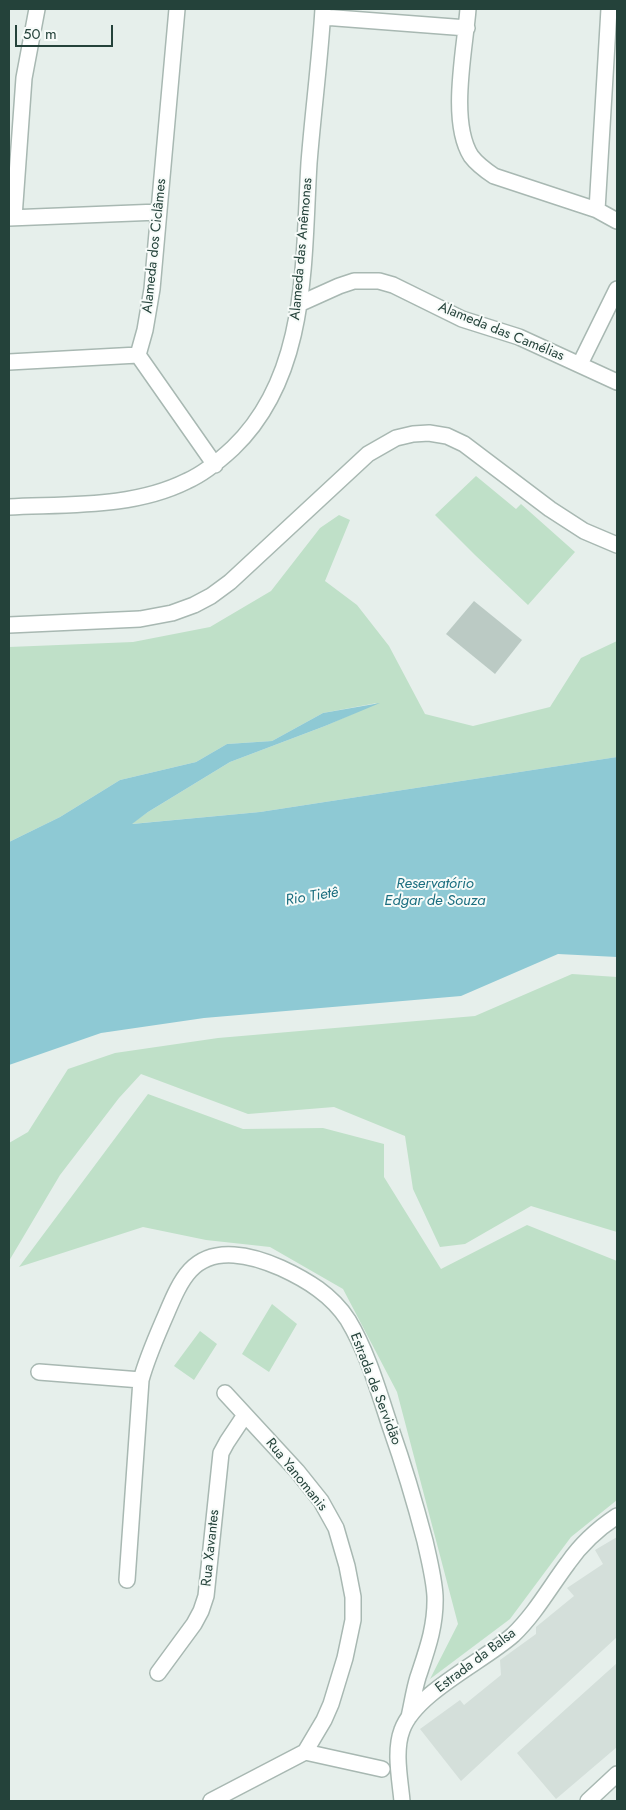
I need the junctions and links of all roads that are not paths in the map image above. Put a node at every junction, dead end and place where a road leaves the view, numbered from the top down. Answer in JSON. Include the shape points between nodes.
{"nodes":[{"id":1,"x":37,"y":9,"type":"edge"},
{"id":2,"x":177,"y":9,"type":"edge"},
{"id":3,"x":468,"y":9,"type":"edge"},
{"id":4,"x":609,"y":9,"type":"edge"},
{"id":5,"x":323,"y":13,"type":"edge"},
{"id":6,"x":467,"y":28,"type":"junction"},
{"id":7,"x":597,"y":210,"type":"junction"},
{"id":8,"x":159,"y":212,"type":"junction"},
{"id":9,"x":12,"y":217,"type":"edge"},
{"id":10,"x":617,"y":221,"type":"edge"},
{"id":11,"x":617,"y":289,"type":"edge"},
{"id":12,"x":299,"y":304,"type":"junction"},
{"id":13,"x":138,"y":355,"type":"junction"},
{"id":14,"x":9,"y":362,"type":"edge"},
{"id":15,"x":580,"y":364,"type":"junction"},
{"id":16,"x":617,"y":382,"type":"edge"},
{"id":17,"x":215,"y":465,"type":"junction"},
{"id":18,"x":9,"y":507,"type":"edge"},
{"id":19,"x":617,"y":545,"type":"edge"},
{"id":20,"x":9,"y":626,"type":"edge"},
{"id":21,"x":39,"y":1372,"type":"dead end"},
{"id":22,"x":141,"y":1380,"type":"junction"},
{"id":23,"x":225,"y":1393,"type":"dead end"},
{"id":24,"x":245,"y":1415,"type":"junction"},
{"id":25,"x":617,"y":1516,"type":"edge"},
{"id":26,"x":127,"y":1580,"type":"dead end"},
{"id":27,"x":158,"y":1672,"type":"dead end"},
{"id":28,"x":409,"y":1717,"type":"junction"},
{"id":29,"x":305,"y":1752,"type":"junction"},
{"id":30,"x":382,"y":1769,"type":"dead end"},
{"id":31,"x":617,"y":1774,"type":"edge"},
{"id":32,"x":211,"y":1801,"type":"edge"},
{"id":33,"x":402,"y":1801,"type":"edge"},
{"id":34,"x":588,"y":1801,"type":"edge"}],
"edges":[{"from":1,"to":9,"type":"street","via":[[24,78]]},
{"from":2,"to":8,"type":"street","name":"Alameda dos Ciclâmes"},
{"from":3,"to":6,"type":"street"},
{"from":4,"to":7,"type":"street"},
{"from":5,"to":6,"type":"street"},
{"from":5,"to":12,"type":"street","name":"Alameda das Anêmonas"},
{"from":6,"to":7,"type":"street","via":[[459,105],[460,128],[471,156],[494,176]]},
{"from":7,"to":10,"type":"street"},
{"from":8,"to":9,"type":"street"},
{"from":8,"to":13,"type":"street","name":"Alameda dos Ciclâmes","via":[[152,288]]},
{"from":11,"to":15,"type":"street"},
{"from":12,"to":15,"type":"street","name":"Alameda das Camélias","via":[[354,281],[379,281],[462,319],[519,336]]},
{"from":12,"to":17,"type":"street","name":"Alameda das Anêmonas","via":[[278,384],[250,430]]},
{"from":13,"to":14,"type":"street"},
{"from":13,"to":17,"type":"street"},
{"from":15,"to":16,"type":"street","name":"Alameda das Camélias"},
{"from":17,"to":18,"type":"street","name":"Alameda das Anêmonas","via":[[188,481],[115,502]]},
{"from":19,"to":20,"type":"street","via":[[584,531],[464,444],[447,436],[413,434],[396,438],[368,454],[244,570],[194,605],[140,619]]},
{"from":21,"to":22,"type":"street"},
{"from":22,"to":26,"type":"street","name":"Estrada de Servidão"},
{"from":22,"to":28,"type":"street","name":"Estrada de Servidão","via":[[174,1296],[187,1274],[205,1258],[225,1254],[248,1256],[270,1263],[298,1276],[336,1304],[356,1334],[374,1376],[416,1505],[430,1564],[435,1596],[434,1629]]},
{"from":23,"to":24,"type":"street","name":"Rua Yanomanis"},
{"from":24,"to":27,"type":"street","name":"Rua Xavantes","via":[[221,1453],[210,1571],[201,1611]]},
{"from":24,"to":29,"type":"street","name":"Rua Yanomanis","via":[[322,1502],[336,1528],[347,1566],[353,1620],[345,1658],[327,1712]]},
{"from":25,"to":28,"type":"street","name":"Estrada da Balsa","via":[[587,1541],[512,1635],[440,1687]]},
{"from":28,"to":33,"type":"street","name":"Estrada da Balsa","via":[[398,1749]]},
{"from":29,"to":30,"type":"street"},
{"from":29,"to":32,"type":"street"},
{"from":31,"to":34,"type":"street"}]}
